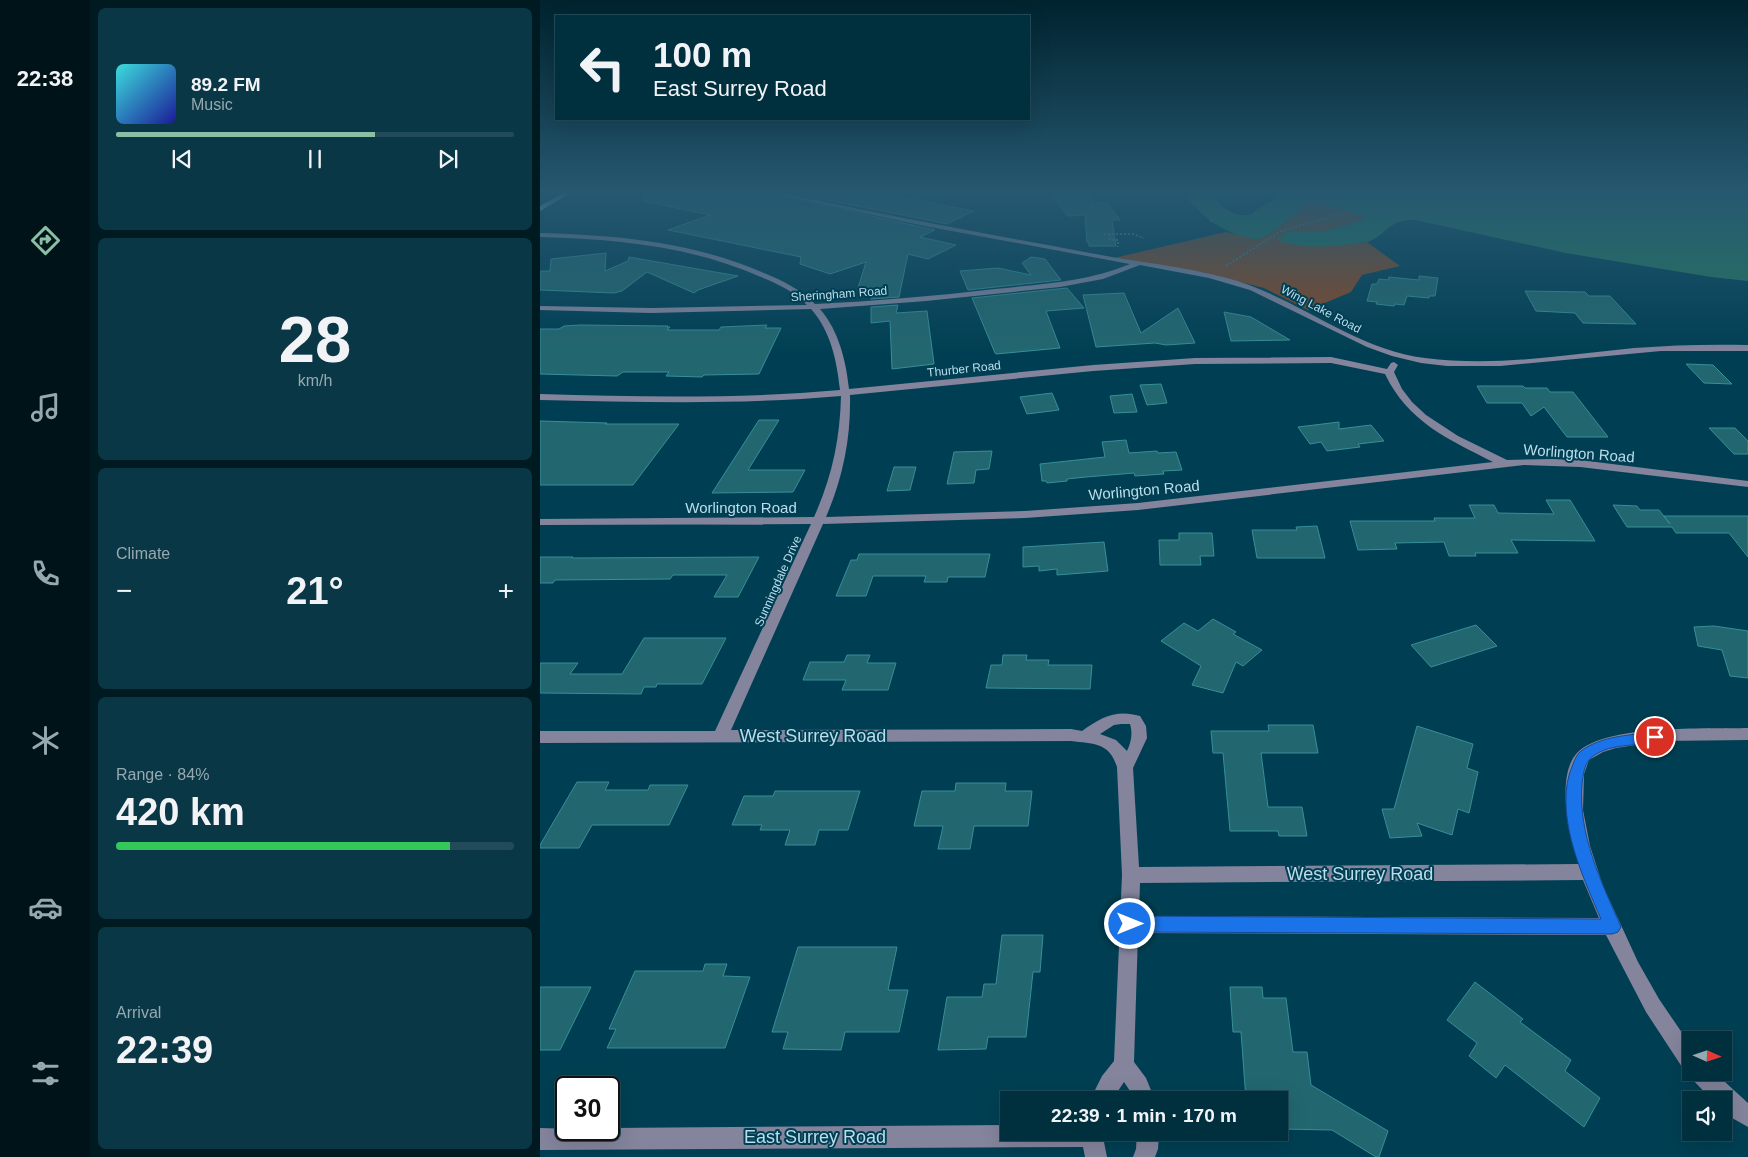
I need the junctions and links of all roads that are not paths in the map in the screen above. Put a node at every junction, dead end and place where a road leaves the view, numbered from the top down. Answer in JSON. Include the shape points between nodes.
{"nodes":[{"id":1,"x":661,"y":247,"type":"edge"},
{"id":2,"x":1050,"y":247,"type":"edge"},
{"id":3,"x":1137,"y":264,"type":"junction"},
{"id":4,"x":540,"y":308,"type":"edge"},
{"id":5,"x":814,"y":308,"type":"junction"},
{"id":6,"x":1748,"y":348,"type":"edge"},
{"id":7,"x":1404,"y":357,"type":"junction"},
{"id":8,"x":1389,"y":372,"type":"junction"},
{"id":9,"x":846,"y":393,"type":"junction"},
{"id":10,"x":540,"y":396,"type":"edge"},
{"id":11,"x":1506,"y":464,"type":"junction"},
{"id":12,"x":1748,"y":484,"type":"edge"},
{"id":13,"x":540,"y":522,"type":"edge"},
{"id":14,"x":818,"y":522,"type":"junction"},
{"id":15,"x":1748,"y":734,"type":"edge"},
{"id":16,"x":1086,"y":736,"type":"junction"},
{"id":17,"x":540,"y":737,"type":"edge"},
{"id":18,"x":720,"y":737,"type":"junction"},
{"id":19,"x":1125,"y":767,"type":"junction"},
{"id":20,"x":1589,"y":872,"type":"junction"},
{"id":21,"x":1131,"y":875,"type":"junction"},
{"id":22,"x":1130,"y":924,"type":"junction"},
{"id":23,"x":1612,"y":927,"type":"junction"},
{"id":24,"x":1682,"y":1050,"type":"edge"},
{"id":25,"x":1124,"y":1065,"type":"junction"},
{"id":26,"x":1708,"y":1081,"type":"edge"},
{"id":27,"x":1105,"y":1091,"type":"edge"},
{"id":28,"x":1141,"y":1091,"type":"edge"},
{"id":29,"x":1748,"y":1116,"type":"edge"},
{"id":30,"x":1000,"y":1135,"type":"edge"},
{"id":31,"x":540,"y":1139,"type":"edge"},
{"id":32,"x":1092,"y":1141,"type":"edge"},
{"id":33,"x":1147,"y":1141,"type":"edge"},
{"id":34,"x":1096,"y":1157,"type":"edge"},
{"id":35,"x":1144,"y":1157,"type":"edge"}],
"edges":[{"from":1,"to":5,"type":"street","name":"Sunningdale Drive","via":[[713,256],[745,266],[790,288]]},
{"from":2,"to":3,"type":"street","name":"Wing Lake Road"},
{"from":3,"to":5,"type":"street","name":"Sheringham Road","via":[[1102,275],[1050,284]]},
{"from":3,"to":7,"type":"street","name":"Wing Lake Road","via":[[1208,275],[1259,290],[1352,339]]},
{"from":4,"to":5,"type":"street","name":"Sheringham Road","via":[[640,311]]},
{"from":5,"to":9,"type":"street","name":"Sunningdale Drive","via":[[832,338]]},
{"from":6,"to":7,"type":"street","name":"Wing Lake Road","via":[[1655,349],[1493,364],[1442,363]]},
{"from":7,"to":8,"type":"street"},
{"from":8,"to":9,"type":"street","name":"Thurber Road","via":[[1332,360],[1173,362]]},
{"from":8,"to":11,"type":"street","via":[[1406,399],[1433,426]]},
{"from":9,"to":10,"type":"street","name":"Thurber Road","via":[[666,400]]},
{"from":9,"to":14,"type":"street","name":"Sunningdale Drive","via":[[840,460]]},
{"from":11,"to":12,"type":"street","name":"Worlington Road","via":[[1571,464]]},
{"from":11,"to":14,"type":"street","name":"Worlington Road","via":[[1118,509]]},
{"from":13,"to":14,"type":"street","name":"Worlington Road"},
{"from":14,"to":18,"type":"street","name":"Sunningdale Drive"},
{"from":15,"to":20,"type":"street","via":[[1639,738],[1597,748],[1584,756],[1576,774],[1574,804]]},
{"from":16,"to":18,"type":"street","name":"West Surrey Road"},
{"from":16,"to":19,"type":"street","name":"West Surrey Road","via":[[1111,744],[1120,752]]},
{"from":16,"to":19,"type":"street","via":[[1111,720],[1135,720],[1141,737]]},
{"from":17,"to":18,"type":"street","name":"West Surrey Road"},
{"from":19,"to":21,"type":"street"},
{"from":20,"to":21,"type":"street","name":"West Surrey Road"},
{"from":20,"to":23,"type":"street"},
{"from":21,"to":22,"type":"street"},
{"from":22,"to":23,"type":"street"},
{"from":22,"to":25,"type":"street"},
{"from":23,"to":24,"type":"street","via":[[1634,973]]},
{"from":25,"to":27,"type":"street"},
{"from":25,"to":28,"type":"street"},
{"from":26,"to":29,"type":"street"},
{"from":30,"to":31,"type":"street","name":"East Surrey Road"},
{"from":32,"to":34,"type":"street"},
{"from":33,"to":35,"type":"street"}]}
